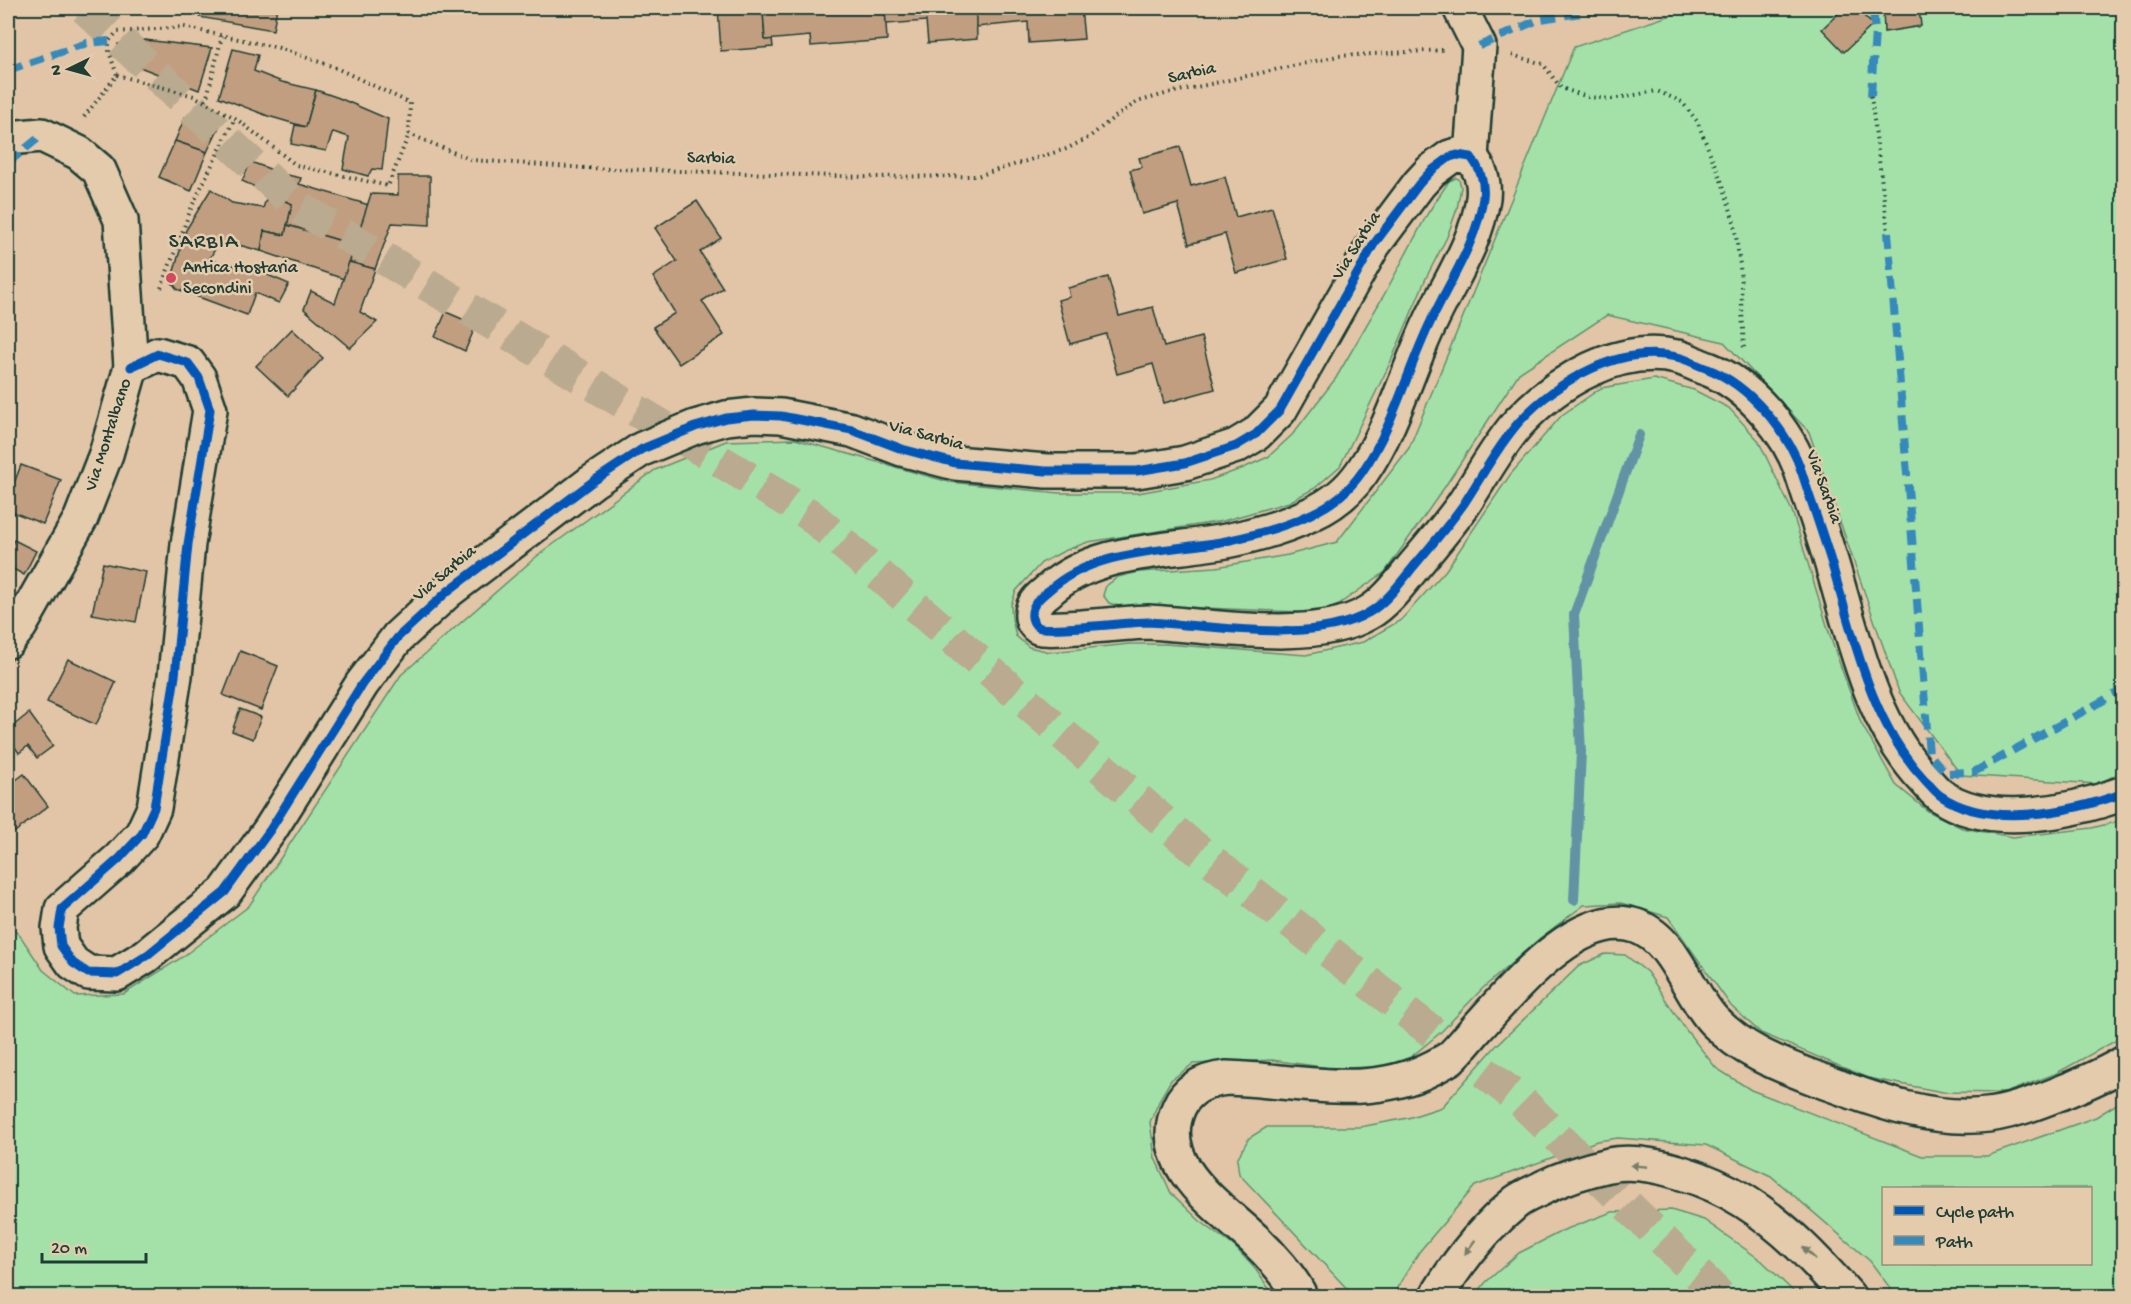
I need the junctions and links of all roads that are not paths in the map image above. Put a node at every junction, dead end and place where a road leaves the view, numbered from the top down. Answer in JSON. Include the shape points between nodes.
{"nodes":[{"id":1,"x":1460,"y":8,"type":"edge"},
{"id":2,"x":8,"y":138,"type":"edge"},
{"id":3,"x":1471,"y":157,"type":"junction"},
{"id":4,"x":131,"y":367,"type":"junction"},
{"id":5,"x":8,"y":641,"type":"edge"},
{"id":6,"x":2124,"y":793,"type":"edge"},
{"id":7,"x":2124,"y":1063,"type":"edge"},
{"id":8,"x":1300,"y":1296,"type":"edge"},
{"id":9,"x":1437,"y":1296,"type":"edge"},
{"id":10,"x":1848,"y":1296,"type":"edge"}],
"edges":[{"from":1,"to":3,"type":"main road","via":[[1479,46]]},
{"from":2,"to":4,"type":"main road","name":"Via Montalbano","via":[[42,135],[80,153],[99,170],[121,220]]},
{"from":3,"to":4,"type":"main road","name":"Via Sarbia","via":[[1457,155],[1443,161],[1419,184],[1374,244],[1280,410],[1256,434],[1236,446],[1185,463],[1137,471],[1046,471],[955,463],[852,430],[781,416],[754,415],[694,427],[642,449],[488,560],[398,637],[362,684],[270,830],[225,892],[146,956],[117,974],[88,973],[73,963],[61,946],[62,909],[142,834],[154,808],[175,676],[188,544],[210,410],[199,378],[188,363],[158,354]]},
{"from":3,"to":6,"type":"main road","name":"Via Sarbia","via":[[1479,168],[1483,186],[1479,219],[1428,325],[1388,424],[1363,471],[1347,490],[1328,506],[1282,526],[1236,539],[1092,563],[1062,578],[1040,598],[1031,610],[1037,626],[1046,629],[1139,622],[1285,631],[1348,622],[1368,613],[1409,572],[1462,506],[1519,422],[1556,389],[1599,365],[1624,357],[1676,357],[1719,374],[1745,392],[1776,423],[1799,463],[1860,658],[1884,720],[1907,761],[1941,796],[1974,811],[2007,816],[2096,803]]},
{"from":4,"to":5,"type":"main road","name":"Via Montalbano","via":[[106,454],[81,518]]},
{"from":7,"to":8,"type":"main road","via":[[2032,1104],[1990,1115],[1963,1116],[1896,1107],[1764,1059],[1713,1020],[1674,958],[1651,934],[1636,926],[1602,925],[1561,945],[1449,1058],[1415,1076],[1358,1088],[1227,1078],[1195,1087],[1181,1101],[1172,1136],[1188,1175],[1224,1215],[1255,1240]]},
{"from":10,"to":9,"type":"main road","one_way":true,"via":[[1815,1259],[1744,1201],[1710,1182],[1640,1165],[1611,1165],[1561,1179],[1518,1201],[1474,1242]]}]}
